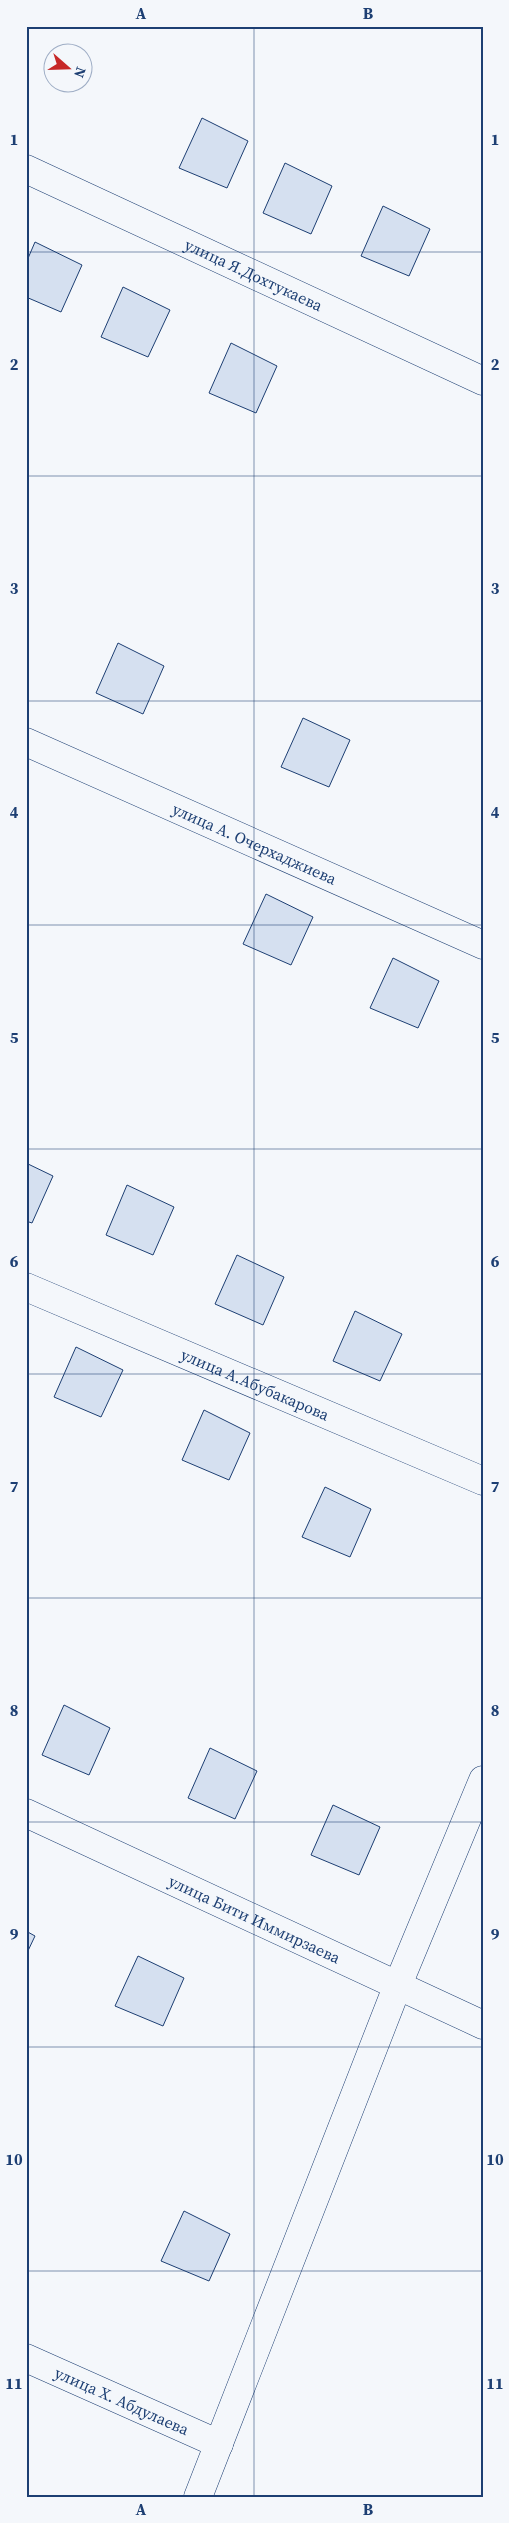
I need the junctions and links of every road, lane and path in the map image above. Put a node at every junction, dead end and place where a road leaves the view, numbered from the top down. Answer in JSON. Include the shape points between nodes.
{"nodes":[{"id":1,"x":26,"y":169,"type":"edge"},
{"id":2,"x":483,"y":380,"type":"edge"},
{"id":3,"x":26,"y":742,"type":"edge"},
{"id":4,"x":483,"y":945,"type":"edge"},
{"id":5,"x":26,"y":1288,"type":"edge"},
{"id":6,"x":483,"y":1481,"type":"edge"},
{"id":7,"x":483,"y":1780,"type":"edge"},
{"id":8,"x":26,"y":1813,"type":"edge"},
{"id":9,"x":397,"y":1987,"type":"junction"},
{"id":10,"x":483,"y":2025,"type":"edge"},
{"id":11,"x":26,"y":2358,"type":"edge"},
{"id":12,"x":218,"y":2444,"type":"junction"},
{"id":13,"x":198,"y":2497,"type":"edge"}],
"edges":[{"from":1,"to":2,"type":"street","name":"улица Я.Дохтукаева"},
{"from":3,"to":4,"type":"street","name":"улица А. Очерхаджиева"},
{"from":5,"to":6,"type":"street","name":"улица А.Абубакарова"},
{"from":7,"to":9,"type":"street"},
{"from":8,"to":9,"type":"street","name":"улица Бити Иммирзаева"},
{"from":9,"to":10,"type":"street","name":"улица Бити Иммирзаева"},
{"from":9,"to":12,"type":"street"},
{"from":11,"to":12,"type":"street","name":"улица Х. Абдулаева"},
{"from":12,"to":13,"type":"street"}]}
